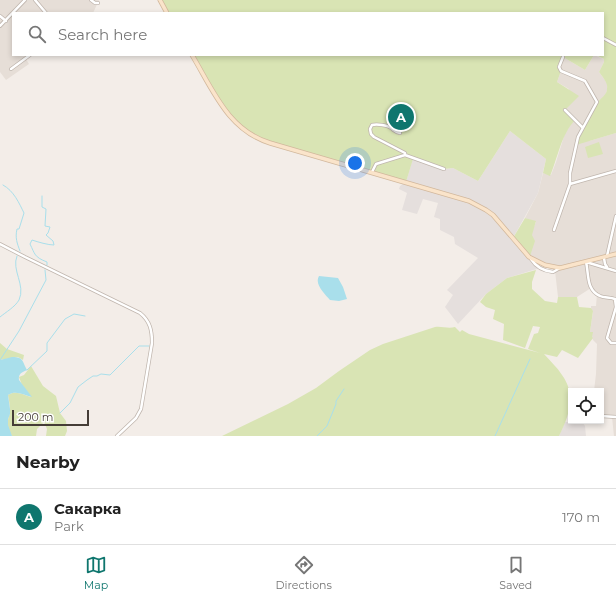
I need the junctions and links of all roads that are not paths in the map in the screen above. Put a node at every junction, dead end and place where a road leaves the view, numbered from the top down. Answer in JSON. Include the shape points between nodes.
{"nodes":[{"id":1,"x":24,"y":0,"type":"edge"},
{"id":2,"x":35,"y":0,"type":"edge"},
{"id":3,"x":91,"y":0,"type":"edge"},
{"id":4,"x":160,"y":0,"type":"edge"},
{"id":5,"x":98,"y":2,"type":"dead end"},
{"id":6,"x":14,"y":12,"type":"edge"},
{"id":7,"x":45,"y":12,"type":"edge"},
{"id":8,"x":166,"y":12,"type":"edge"},
{"id":9,"x":12,"y":14,"type":"edge"},
{"id":10,"x":0,"y":16,"type":"edge"},
{"id":11,"x":6,"y":21,"type":"junction"},
{"id":12,"x":0,"y":26,"type":"edge"},
{"id":13,"x":604,"y":39,"type":"edge"},
{"id":14,"x":616,"y":45,"type":"edge"},
{"id":15,"x":29,"y":56,"type":"edge"},
{"id":16,"x":193,"y":56,"type":"edge"},
{"id":17,"x":563,"y":56,"type":"dead end"},
{"id":18,"x":11,"y":69,"type":"dead end"},
{"id":19,"x":565,"y":110,"type":"dead end"},
{"id":20,"x":582,"y":127,"type":"junction"},
{"id":21,"x":400,"y":133,"type":"dead end"},
{"id":22,"x":406,"y":155,"type":"junction"},
{"id":23,"x":444,"y":169,"type":"dead end"},
{"id":24,"x":616,"y":171,"type":"edge"},
{"id":25,"x":372,"y":172,"type":"junction"},
{"id":26,"x":570,"y":184,"type":"junction"},
{"id":27,"x":616,"y":216,"type":"edge"},
{"id":28,"x":554,"y":230,"type":"dead end"},
{"id":29,"x":0,"y":244,"type":"edge"},
{"id":30,"x":524,"y":251,"type":"junction"},
{"id":31,"x":616,"y":254,"type":"edge"},
{"id":32,"x":605,"y":257,"type":"junction"},
{"id":33,"x":586,"y":262,"type":"junction"},
{"id":34,"x":567,"y":266,"type":"junction"},
{"id":35,"x":607,"y":268,"type":"junction"},
{"id":36,"x":616,"y":271,"type":"edge"},
{"id":37,"x":616,"y":343,"type":"edge"},
{"id":38,"x":604,"y":416,"type":"edge"},
{"id":39,"x":616,"y":417,"type":"edge"},
{"id":40,"x":117,"y":436,"type":"edge"}],
"edges":[{"from":1,"to":6,"type":"street"},
{"from":2,"to":7,"type":"street"},
{"from":3,"to":5,"type":"street"},
{"from":4,"to":8,"type":"main road"},
{"from":9,"to":11,"type":"street"},
{"from":10,"to":11,"type":"street"},
{"from":11,"to":12,"type":"street"},
{"from":13,"to":14,"type":"street"},
{"from":15,"to":18,"type":"street"},
{"from":16,"to":25,"type":"main road","via":[[228,114],[247,133],[270,143]]},
{"from":17,"to":20,"type":"street","via":[[559,67],[561,71],[585,81],[597,102]]},
{"from":19,"to":20,"type":"street"},
{"from":20,"to":26,"type":"street","via":[[574,154]]},
{"from":21,"to":22,"type":"street","via":[[380,125],[372,125],[370,129],[371,134]]},
{"from":22,"to":23,"type":"street"},
{"from":22,"to":25,"type":"street","via":[[376,164]]},
{"from":24,"to":26,"type":"street"},
{"from":25,"to":30,"type":"main road","via":[[463,198],[480,206],[493,215]]},
{"from":26,"to":28,"type":"street"},
{"from":27,"to":32,"type":"street"},
{"from":29,"to":40,"type":"street","via":[[140,313],[150,324],[152,343],[141,409],[136,418]]},
{"from":30,"to":34,"type":"main road","via":[[544,262]]},
{"from":30,"to":34,"type":"main road","via":[[545,265],[560,268]]},
{"from":31,"to":32,"type":"main road"},
{"from":32,"to":33,"type":"main road"},
{"from":32,"to":35,"type":"street","via":[[604,264]]},
{"from":33,"to":34,"type":"main road"},
{"from":33,"to":35,"type":"street"},
{"from":33,"to":37,"type":"street","via":[[591,288],[599,296],[615,299],[616,307],[608,341]]},
{"from":35,"to":36,"type":"street"},
{"from":38,"to":39,"type":"street"}]}
